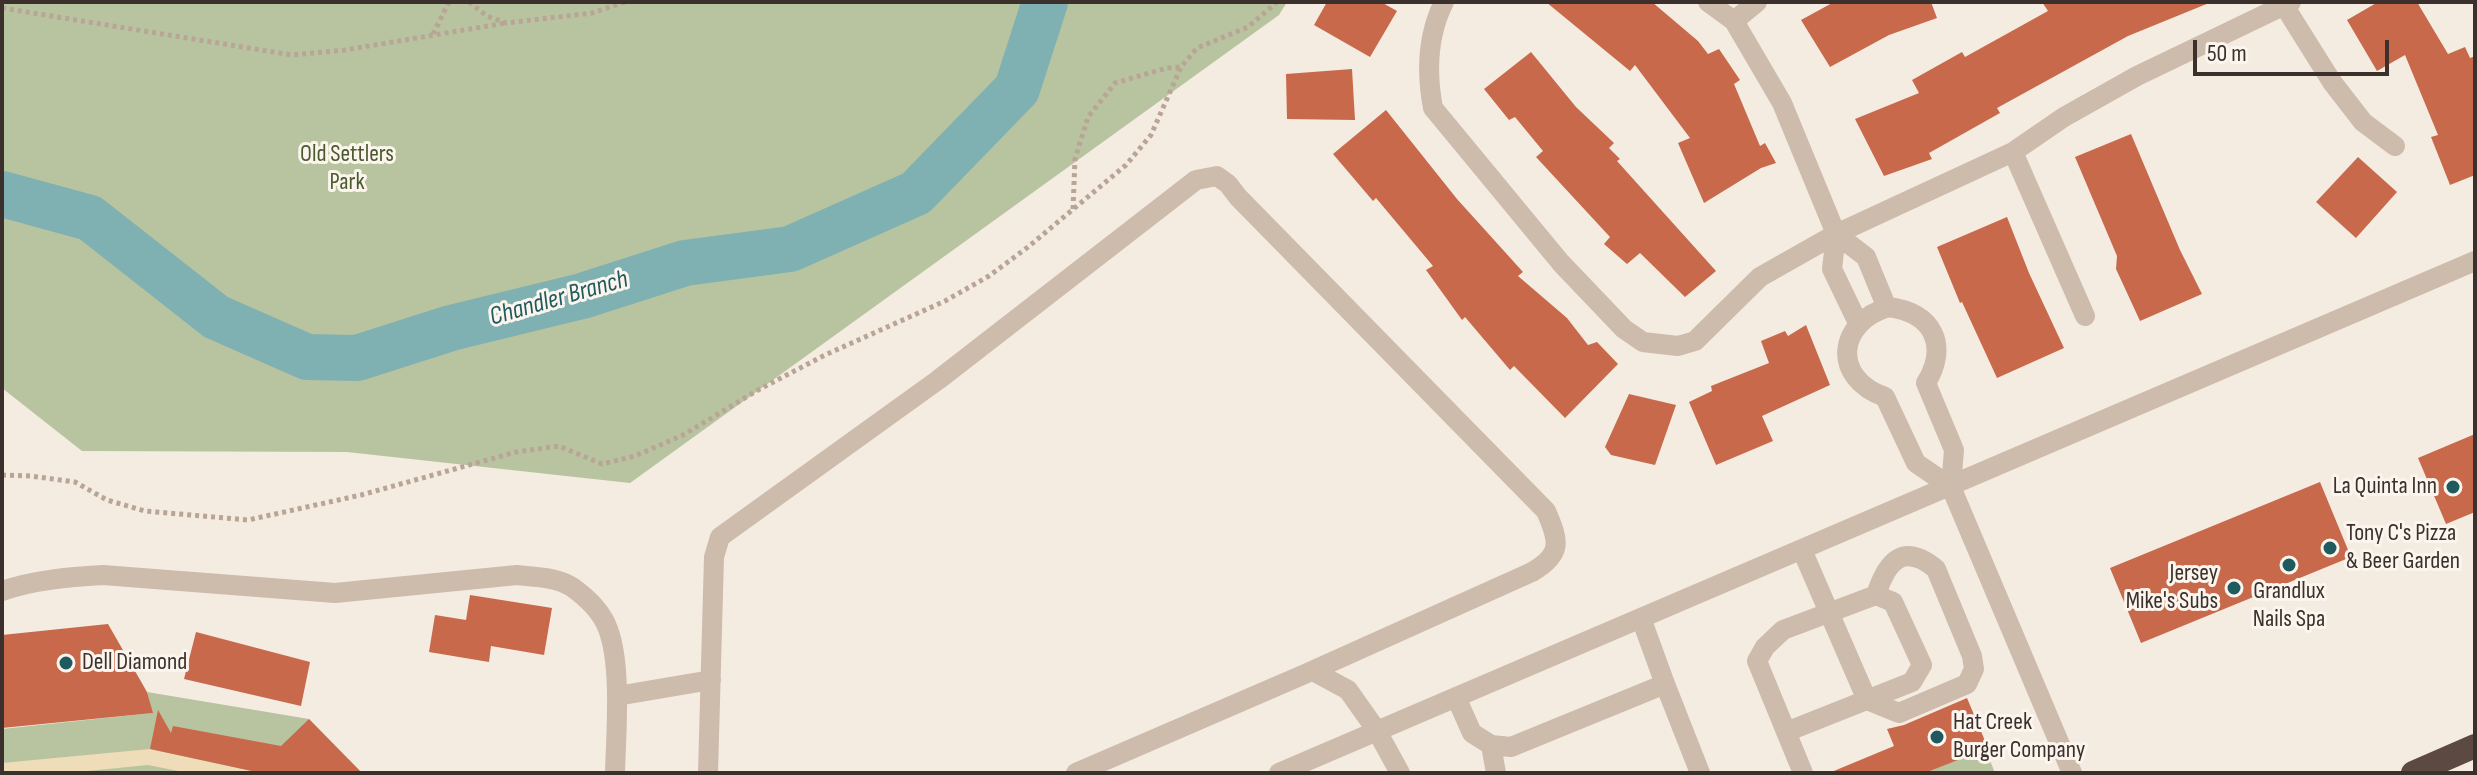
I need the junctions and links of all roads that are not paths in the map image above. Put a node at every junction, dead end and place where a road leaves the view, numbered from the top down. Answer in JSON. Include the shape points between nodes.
{"nodes":[{"id":1,"x":1444,"y":2,"type":"edge"},
{"id":2,"x":1708,"y":2,"type":"edge"},
{"id":3,"x":1757,"y":2,"type":"edge"},
{"id":4,"x":2288,"y":4,"type":"edge"},
{"id":5,"x":1734,"y":21,"type":"junction"},
{"id":6,"x":2395,"y":146,"type":"dead end"},
{"id":7,"x":2013,"y":152,"type":"junction"},
{"id":8,"x":1836,"y":234,"type":"junction"},
{"id":9,"x":2475,"y":261,"type":"edge"},
{"id":10,"x":1887,"y":308,"type":"junction"},
{"id":11,"x":2085,"y":316,"type":"dead end"},
{"id":12,"x":1858,"y":323,"type":"junction"},
{"id":13,"x":1951,"y":487,"type":"junction"},
{"id":14,"x":1802,"y":550,"type":"junction"},
{"id":15,"x":2,"y":591,"type":"edge"},
{"id":16,"x":1876,"y":595,"type":"junction"},
{"id":17,"x":1830,"y":613,"type":"junction"},
{"id":18,"x":1641,"y":618,"type":"junction"},
{"id":19,"x":1313,"y":671,"type":"junction"},
{"id":20,"x":711,"y":680,"type":"junction"},
{"id":21,"x":1665,"y":684,"type":"junction"},
{"id":22,"x":617,"y":696,"type":"junction"},
{"id":23,"x":1456,"y":697,"type":"junction"},
{"id":24,"x":1867,"y":700,"type":"junction"},
{"id":25,"x":1377,"y":731,"type":"junction"},
{"id":26,"x":1786,"y":732,"type":"junction"},
{"id":27,"x":1491,"y":745,"type":"junction"},
{"id":28,"x":2475,"y":746,"type":"edge"},
{"id":29,"x":1291,"y":771,"type":"edge"},
{"id":30,"x":615,"y":773,"type":"edge"},
{"id":31,"x":708,"y":773,"type":"edge"},
{"id":32,"x":1076,"y":773,"type":"edge"},
{"id":33,"x":1400,"y":773,"type":"edge"},
{"id":34,"x":1496,"y":773,"type":"edge"},
{"id":35,"x":1700,"y":773,"type":"edge"},
{"id":36,"x":1803,"y":773,"type":"edge"},
{"id":37,"x":2072,"y":773,"type":"edge"},
{"id":38,"x":2413,"y":773,"type":"edge"}],
"edges":[{"from":1,"to":8,"type":"street","via":[[1428,53],[1433,108],[1561,263],[1643,342],[1678,346],[1695,341],[1760,277]]},
{"from":2,"to":5,"type":"street"},
{"from":3,"to":5,"type":"street"},
{"from":4,"to":6,"type":"street","via":[[2332,82],[2363,122]]},
{"from":4,"to":7,"type":"street","via":[[2137,76]]},
{"from":5,"to":8,"type":"street","via":[[1782,103]]},
{"from":7,"to":8,"type":"street"},
{"from":7,"to":11,"type":"street"},
{"from":8,"to":10,"type":"street","via":[[1866,257]]},
{"from":8,"to":12,"type":"street","via":[[1832,269]]},
{"from":9,"to":13,"type":"street"},
{"from":10,"to":12,"type":"street"},
{"from":10,"to":13,"type":"street","via":[[1907,309],[1933,333],[1938,350],[1926,383],[1954,450]]},
{"from":12,"to":13,"type":"street","via":[[1847,352],[1850,368],[1870,391],[1885,397],[1916,463]]},
{"from":13,"to":14,"type":"street"},
{"from":13,"to":37,"type":"street"},
{"from":14,"to":17,"type":"street"},
{"from":14,"to":18,"type":"street"},
{"from":15,"to":22,"type":"street","via":[[103,575],[335,593],[517,575],[545,578],[570,586],[594,606],[608,630]]},
{"from":16,"to":17,"type":"street"},
{"from":16,"to":24,"type":"street","via":[[1893,602],[1922,665],[1912,682]]},
{"from":16,"to":24,"type":"street","via":[[1896,558],[1924,560],[1936,569],[1974,669],[1967,684],[1899,713]]},
{"from":17,"to":24,"type":"street"},
{"from":17,"to":26,"type":"street","via":[[1783,630],[1757,661]]},
{"from":18,"to":21,"type":"street"},
{"from":18,"to":23,"type":"street"},
{"from":19,"to":20,"type":"street","via":[[1532,572],[1555,555],[1557,535],[1546,511],[1217,176],[1196,180],[938,380],[720,537],[714,557]]},
{"from":19,"to":25,"type":"street","via":[[1348,690]]},
{"from":19,"to":32,"type":"street"},
{"from":20,"to":22,"type":"street"},
{"from":20,"to":31,"type":"street"},
{"from":21,"to":27,"type":"street","via":[[1511,747]]},
{"from":21,"to":35,"type":"street"},
{"from":22,"to":30,"type":"street"},
{"from":23,"to":25,"type":"street"},
{"from":23,"to":27,"type":"street","via":[[1472,733]]},
{"from":24,"to":26,"type":"street"},
{"from":25,"to":29,"type":"street"},
{"from":25,"to":33,"type":"street"},
{"from":26,"to":36,"type":"street"},
{"from":27,"to":34,"type":"street"},
{"from":28,"to":38,"type":"highway"}]}
